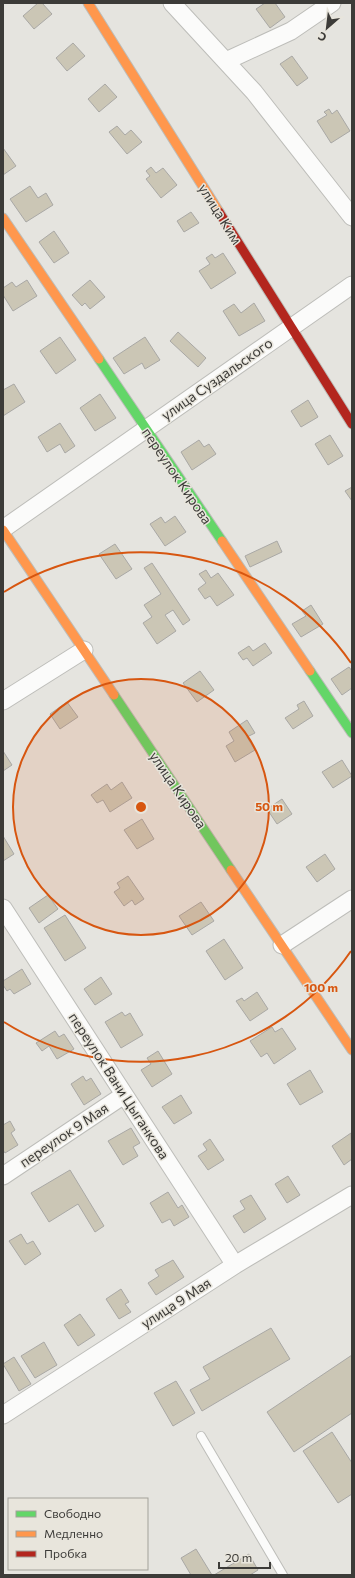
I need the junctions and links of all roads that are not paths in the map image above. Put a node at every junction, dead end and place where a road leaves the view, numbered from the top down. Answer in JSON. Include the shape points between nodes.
{"nodes":[{"id":1,"x":88,"y":3,"type":"edge"},
{"id":2,"x":172,"y":3,"type":"edge"},
{"id":3,"x":332,"y":3,"type":"edge"},
{"id":4,"x":226,"y":61,"type":"junction"},
{"id":5,"x":352,"y":217,"type":"edge"},
{"id":6,"x":3,"y":218,"type":"edge"},
{"id":7,"x":352,"y":285,"type":"edge"},
{"id":8,"x":291,"y":327,"type":"junction"},
{"id":9,"x":352,"y":424,"type":"edge"},
{"id":10,"x":145,"y":429,"type":"junction"},
{"id":11,"x":3,"y":529,"type":"edge"},
{"id":12,"x":84,"y":650,"type":"junction"},
{"id":13,"x":3,"y":702,"type":"edge"},
{"id":14,"x":352,"y":733,"type":"edge"},
{"id":15,"x":352,"y":900,"type":"edge"},
{"id":16,"x":3,"y":908,"type":"edge"},
{"id":17,"x":8,"y":927,"type":"edge"},
{"id":18,"x":282,"y":945,"type":"junction"},
{"id":19,"x":352,"y":1050,"type":"edge"},
{"id":20,"x":124,"y":1095,"type":"junction"},
{"id":21,"x":3,"y":1176,"type":"edge"},
{"id":22,"x":352,"y":1195,"type":"edge"},
{"id":23,"x":235,"y":1265,"type":"junction"},
{"id":24,"x":3,"y":1415,"type":"edge"},
{"id":25,"x":201,"y":1436,"type":"dead end"},
{"id":26,"x":283,"y":1575,"type":"edge"}],
"edges":[{"from":1,"to":8,"type":"street","name":"улица Ким"},
{"from":2,"to":4,"type":"street"},
{"from":3,"to":4,"type":"street","via":[[291,32]]},
{"from":4,"to":5,"type":"street","via":[[254,92]]},
{"from":6,"to":10,"type":"street","name":"переулок Кирова"},
{"from":7,"to":8,"type":"street","name":"улица Суздальского"},
{"from":8,"to":9,"type":"street","name":"улица Ким"},
{"from":8,"to":10,"type":"street","name":"улица Суздальского"},
{"from":10,"to":11,"type":"street","name":"улица Суздальского"},
{"from":10,"to":14,"type":"street","name":"переулок Кирова"},
{"from":11,"to":12,"type":"street","name":"улица Кирова"},
{"from":12,"to":13,"type":"street"},
{"from":12,"to":18,"type":"street","name":"улица Кирова"},
{"from":15,"to":18,"type":"street"},
{"from":16,"to":17,"type":"street","name":"переулок Вани Цыганкова"},
{"from":17,"to":20,"type":"street","name":"переулок Вани Цыганкова"},
{"from":18,"to":19,"type":"street","name":"улица Кирова"},
{"from":20,"to":21,"type":"street","name":"переулок 9 Мая"},
{"from":20,"to":23,"type":"street","name":"переулок Вани Цыганкова"},
{"from":22,"to":23,"type":"street","name":"улица 9 Мая"},
{"from":23,"to":24,"type":"street","name":"улица 9 Мая"},
{"from":25,"to":26,"type":"lane"}]}
